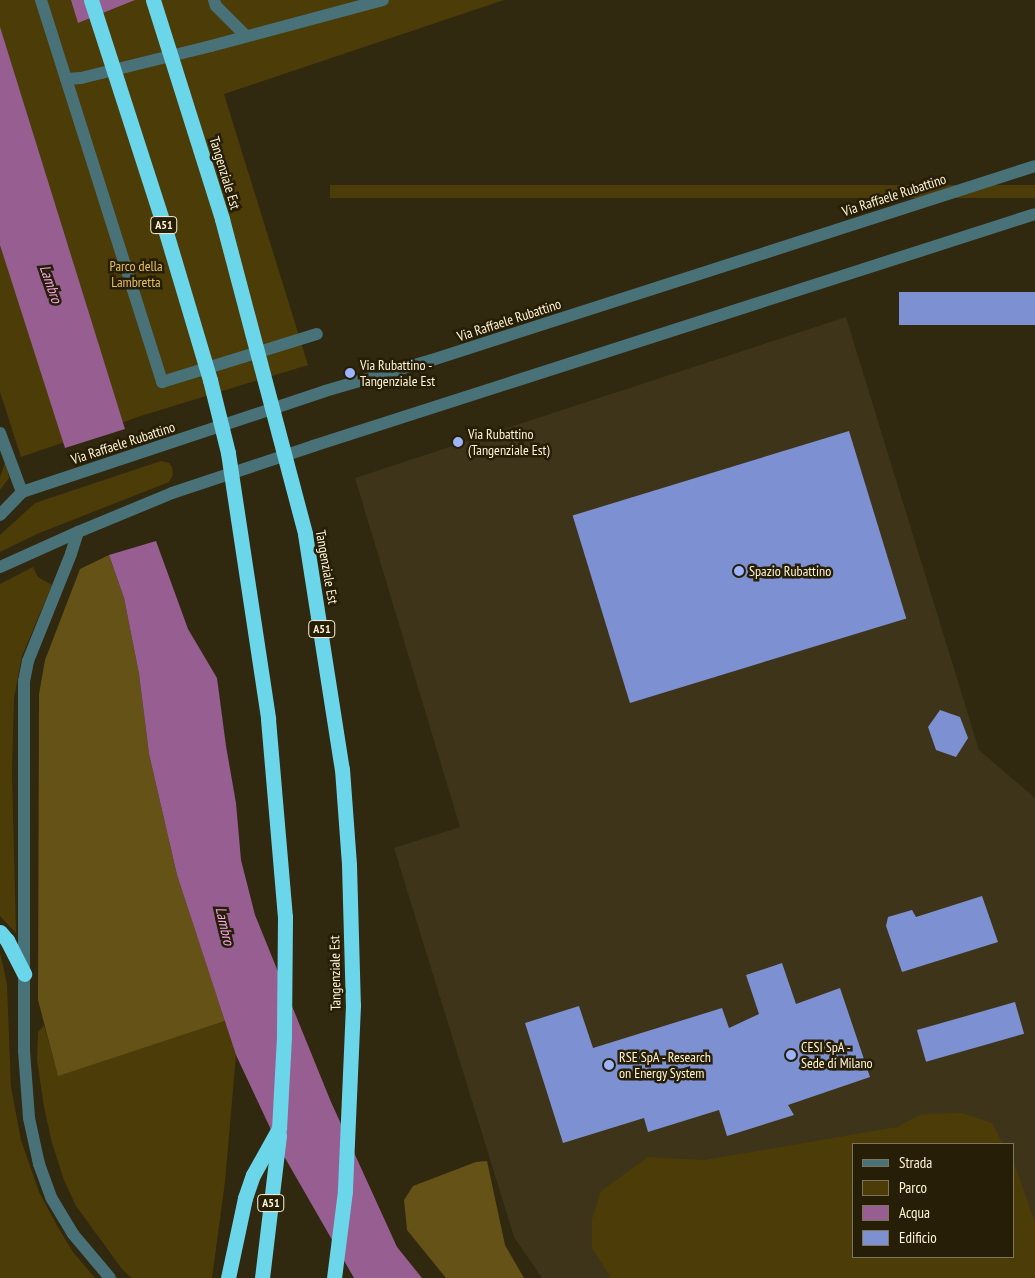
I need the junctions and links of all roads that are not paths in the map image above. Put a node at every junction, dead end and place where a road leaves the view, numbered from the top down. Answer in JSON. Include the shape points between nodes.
{"nodes":[{"id":1,"x":41,"y":0,"type":"edge"},
{"id":2,"x":91,"y":0,"type":"edge"},
{"id":3,"x":154,"y":0,"type":"edge"},
{"id":4,"x":214,"y":0,"type":"edge"},
{"id":5,"x":383,"y":0,"type":"edge"},
{"id":6,"x":364,"y":3,"type":"edge"},
{"id":7,"x":245,"y":35,"type":"junction"},
{"id":8,"x":66,"y":79,"type":"junction"},
{"id":9,"x":1035,"y":166,"type":"edge"},
{"id":10,"x":1035,"y":214,"type":"edge"},
{"id":11,"x":317,"y":334,"type":"dead end"},
{"id":12,"x":0,"y":433,"type":"edge"},
{"id":13,"x":22,"y":492,"type":"junction"},
{"id":14,"x":0,"y":515,"type":"edge"},
{"id":15,"x":78,"y":532,"type":"junction"},
{"id":16,"x":0,"y":567,"type":"edge"},
{"id":17,"x":0,"y":932,"type":"edge"},
{"id":18,"x":24,"y":974,"type":"junction"},
{"id":19,"x":279,"y":1128,"type":"junction"},
{"id":20,"x":110,"y":1278,"type":"edge"},
{"id":21,"x":228,"y":1278,"type":"edge"},
{"id":22,"x":262,"y":1278,"type":"edge"},
{"id":23,"x":334,"y":1278,"type":"edge"}],
"edges":[{"from":1,"to":8,"type":"street"},
{"from":2,"to":19,"type":"highway","number":"A51","bridge":true,"via":[[168,239],[228,453],[268,719],[285,917]]},
{"from":3,"to":23,"type":"highway","name":"Tangenziale Est","number":"A51","bridge":true,"via":[[222,218],[305,534],[342,769],[349,865],[353,1004],[345,1191]]},
{"from":4,"to":7,"type":"street"},
{"from":5,"to":6,"type":"street"},
{"from":6,"to":7,"type":"street"},
{"from":7,"to":8,"type":"street","via":[[81,78]]},
{"from":8,"to":11,"type":"street","via":[[162,382]]},
{"from":9,"to":13,"type":"street","name":"Via Raffaele Rubattino","via":[[432,360],[325,391]]},
{"from":10,"to":15,"type":"street","via":[[313,446],[172,493]]},
{"from":12,"to":13,"type":"street"},
{"from":13,"to":14,"type":"street","name":"Via Raffaele Rubattino"},
{"from":15,"to":16,"type":"street"},
{"from":15,"to":18,"type":"street","via":[[28,662],[24,681]]},
{"from":17,"to":18,"type":"highway"},
{"from":18,"to":20,"type":"street","via":[[24,1050],[29,1118],[39,1164],[52,1199],[73,1234]]},
{"from":19,"to":21,"type":"highway","via":[[253,1175],[245,1198]]},
{"from":19,"to":22,"type":"highway","number":"A51"}]}
